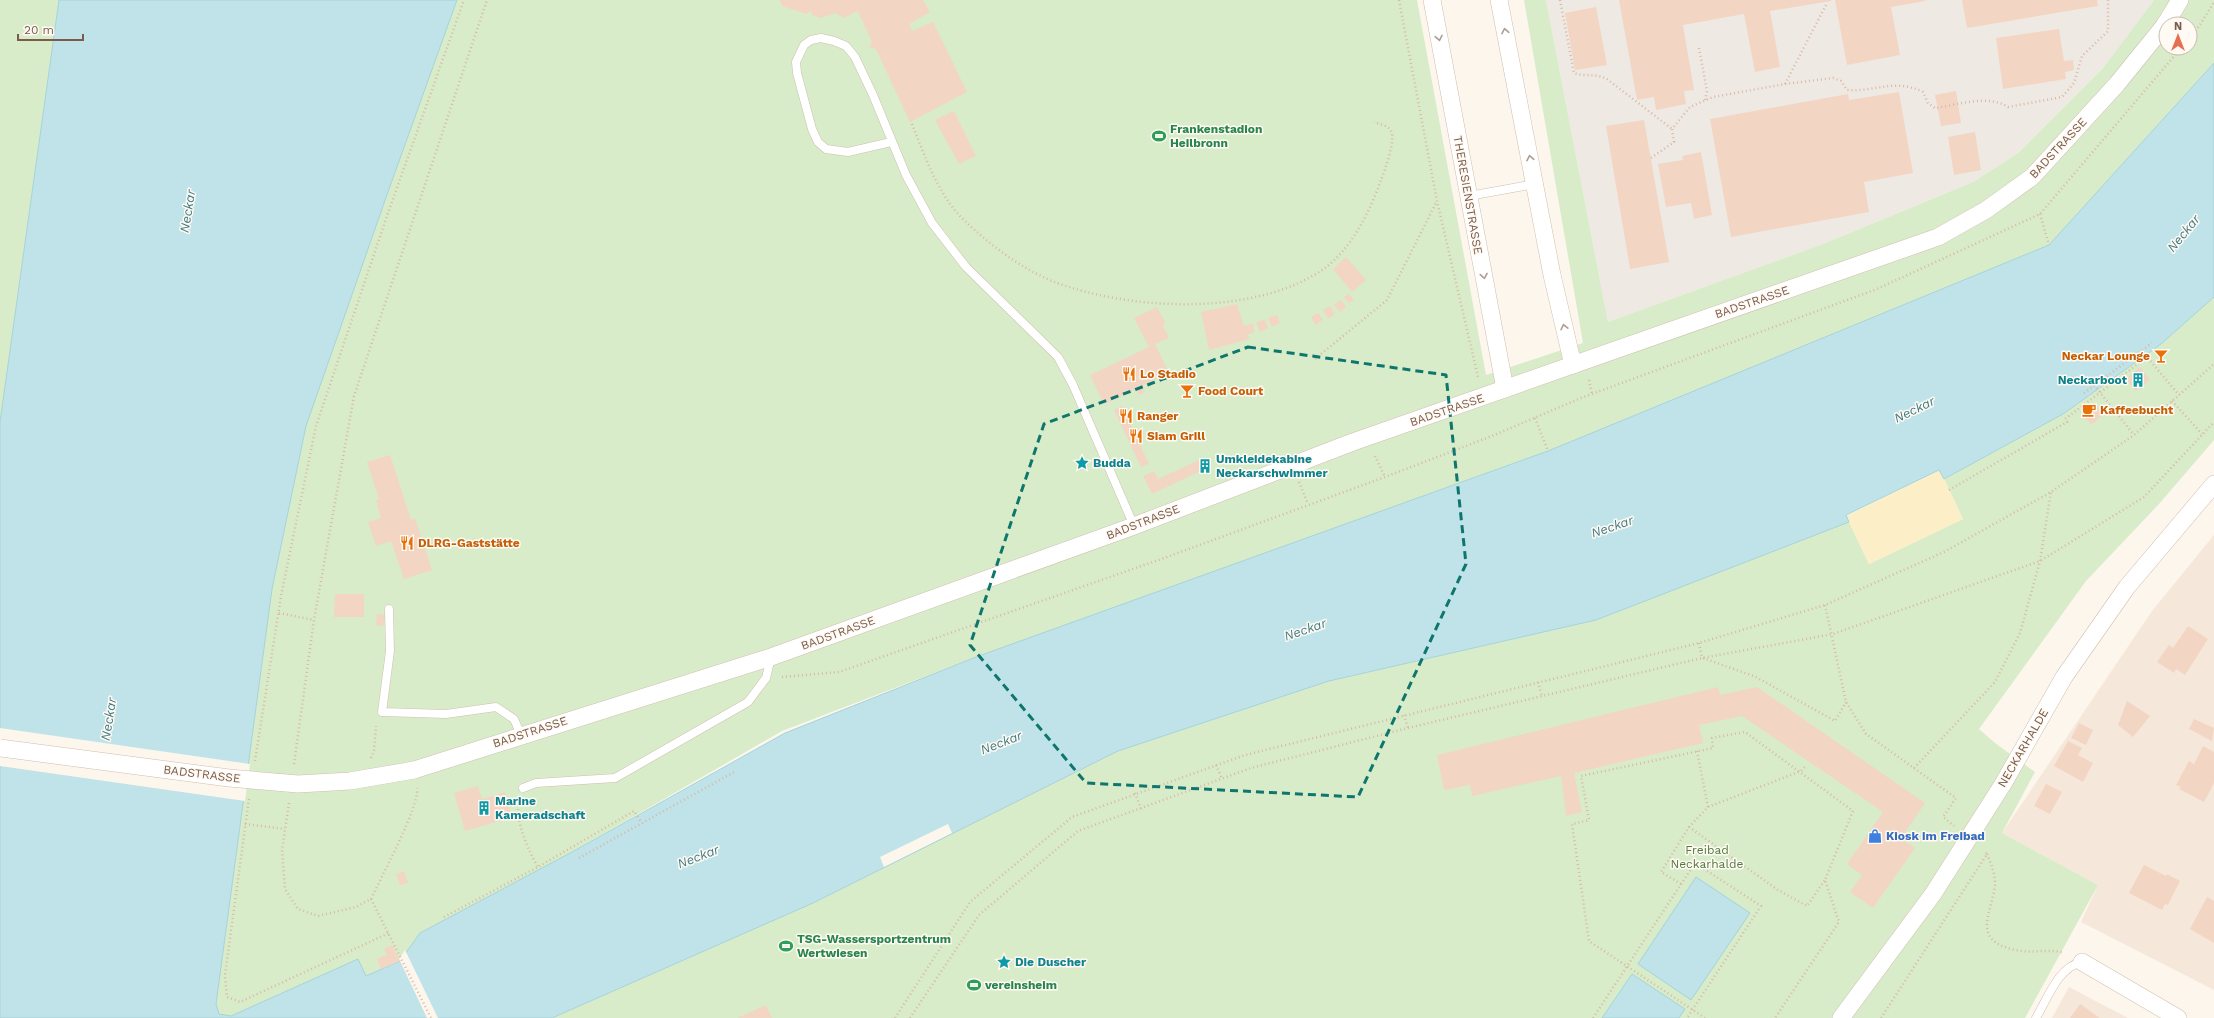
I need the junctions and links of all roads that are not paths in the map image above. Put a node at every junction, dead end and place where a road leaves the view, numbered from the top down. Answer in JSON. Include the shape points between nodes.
{"nodes":[{"id":1,"x":1432,"y":0,"type":"edge"},
{"id":2,"x":1500,"y":0,"type":"edge"},
{"id":3,"x":2180,"y":0,"type":"edge"},
{"id":4,"x":891,"y":142,"type":"junction"},
{"id":5,"x":1535,"y":184,"type":"junction"},
{"id":6,"x":1469,"y":196,"type":"junction"},
{"id":7,"x":1573,"y":365,"type":"junction"},
{"id":8,"x":1505,"y":390,"type":"junction"},
{"id":9,"x":2214,"y":484,"type":"edge"},
{"id":10,"x":1134,"y":526,"type":"junction"},
{"id":11,"x":389,"y":609,"type":"dead end"},
{"id":12,"x":771,"y":657,"type":"junction"},
{"id":13,"x":521,"y":735,"type":"junction"},
{"id":14,"x":0,"y":748,"type":"edge"},
{"id":15,"x":524,"y":788,"type":"road end"},
{"id":16,"x":2082,"y":962,"type":"joint"},
{"id":17,"x":1841,"y":1018,"type":"edge"},
{"id":18,"x":2036,"y":1018,"type":"edge"},
{"id":19,"x":2178,"y":1018,"type":"edge"}],
"edges":[{"from":1,"to":6,"type":"street","name":"THERESIENSTRASSE","one_way":true},
{"from":5,"to":2,"type":"street","one_way":true},
{"from":3,"to":7,"type":"street","name":"BADSTRASSE","via":[[2164,26],[2117,84],[2032,177],[1986,210],[1938,237]]},
{"from":4,"to":4,"type":"lane","via":[[873,95],[855,58],[846,46],[822,38],[804,45],[796,62],[797,73],[818,142],[826,149],[848,152]]},
{"from":4,"to":10,"type":"lane","via":[[932,223],[946,242],[994,296],[1058,357],[1073,385]]},
{"from":5,"to":6,"type":"lane"},
{"from":7,"to":5,"type":"street","one_way":true,"via":[[1552,275]]},
{"from":6,"to":8,"type":"street","name":"THERESIENSTRASSE","one_way":true},
{"from":7,"to":8,"type":"street","name":"BADSTRASSE"},
{"from":8,"to":10,"type":"street","name":"BADSTRASSE","via":[[1366,437]]},
{"from":9,"to":17,"type":"street","name":"NECKARHALDE","via":[[2127,587],[2073,664],[1933,894]]},
{"from":10,"to":12,"type":"street","name":"BADSTRASSE"},
{"from":11,"to":13,"type":"lane","via":[[390,651],[382,712],[446,714],[496,707],[514,719]]},
{"from":12,"to":13,"type":"street","name":"BADSTRASSE"},
{"from":12,"to":15,"type":"lane","via":[[766,678],[748,702],[615,778],[536,783]]},
{"from":13,"to":14,"type":"street","name":"BADSTRASSE","bridge":true,"via":[[414,770],[356,780],[298,784],[229,778]]},
{"from":16,"to":18,"type":"lane","via":[[2072,964],[2062,974]]},
{"from":16,"to":19,"type":"street"}]}
